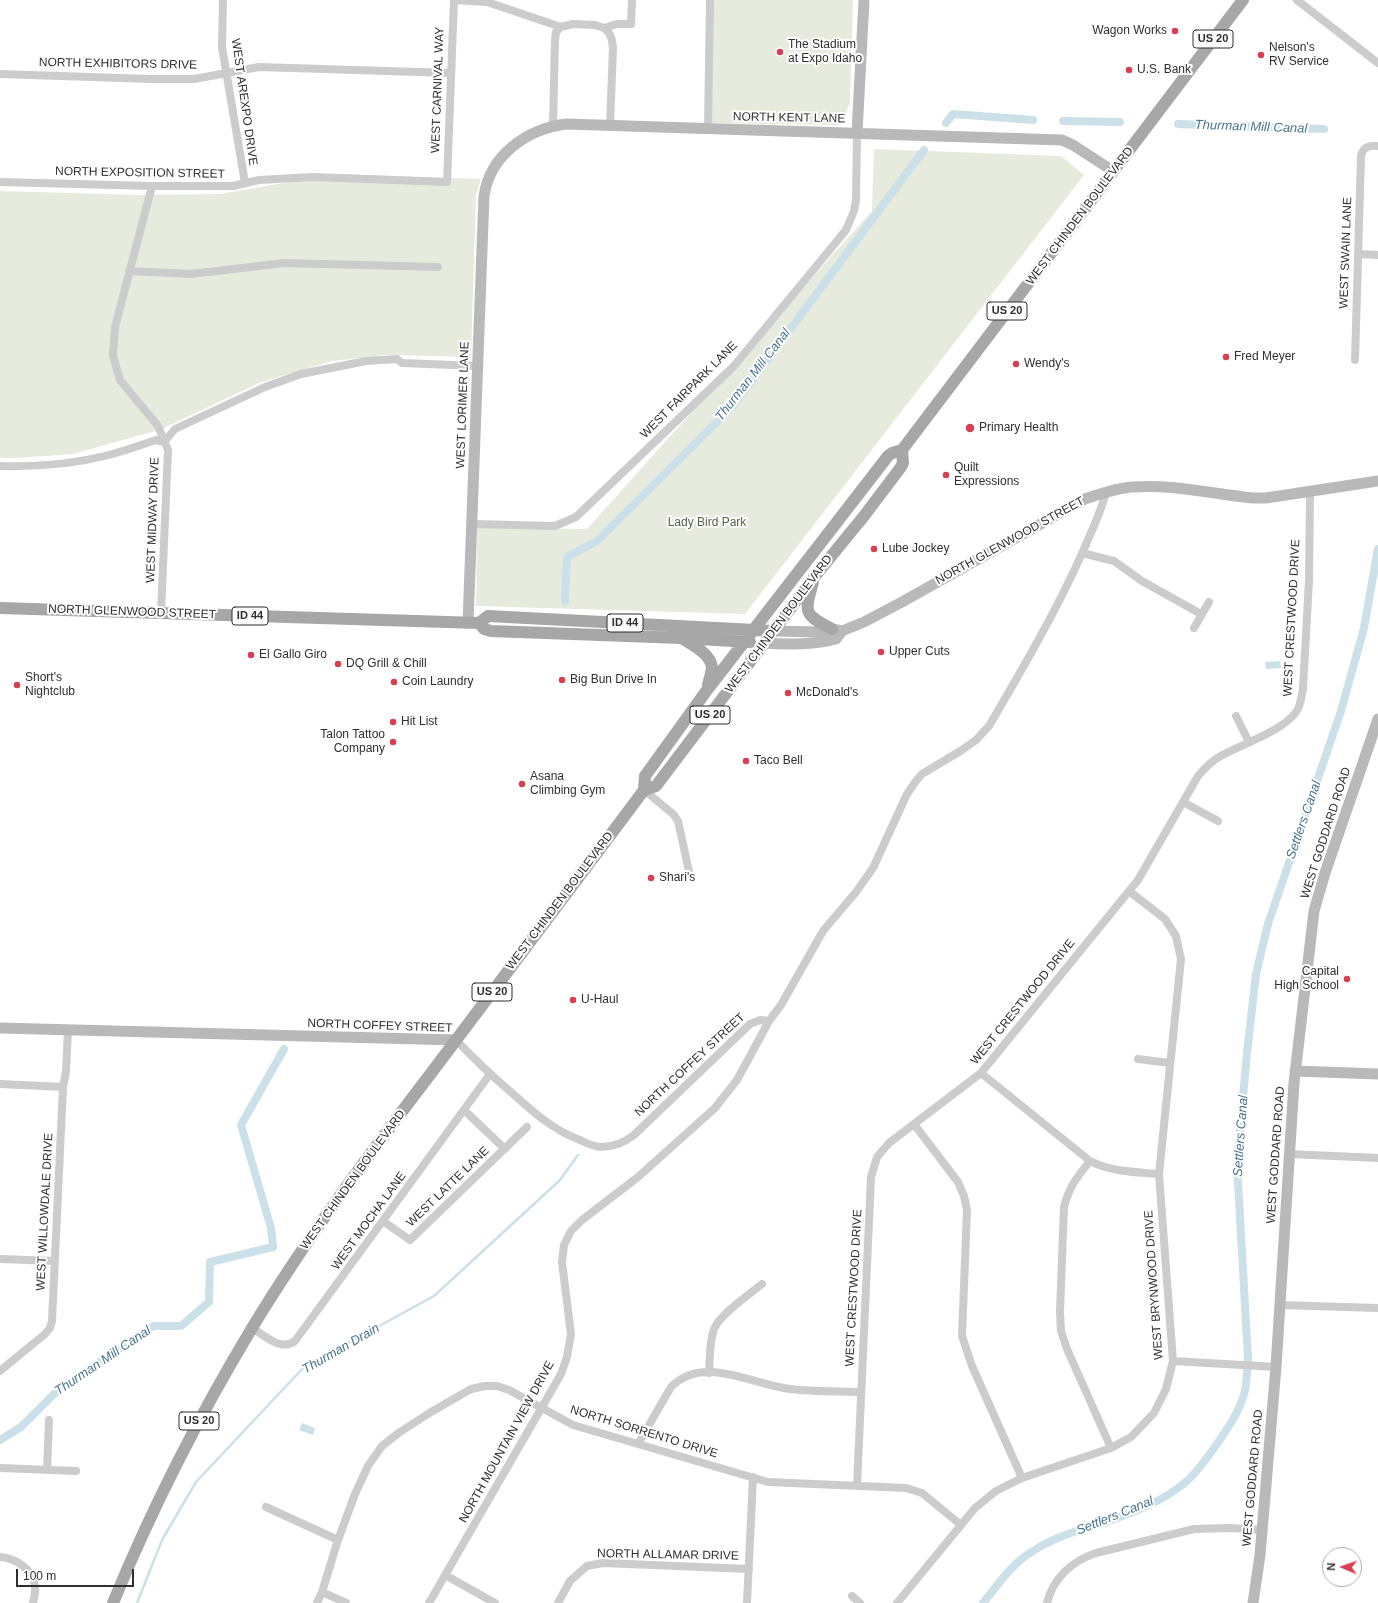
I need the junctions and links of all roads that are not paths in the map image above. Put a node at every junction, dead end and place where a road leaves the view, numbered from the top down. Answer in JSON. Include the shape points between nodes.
{"nodes":[{"id":1,"x":223,"y":0,"type":"edge"},
{"id":2,"x":454,"y":0,"type":"edge"},
{"id":3,"x":632,"y":0,"type":"edge"},
{"id":4,"x":710,"y":0,"type":"edge"},
{"id":5,"x":864,"y":0,"type":"edge"},
{"id":6,"x":1242,"y":0,"type":"edge"},
{"id":7,"x":1297,"y":0,"type":"edge"},
{"id":8,"x":561,"y":27,"type":"junction"},
{"id":9,"x":604,"y":28,"type":"junction"},
{"id":10,"x":1378,"y":63,"type":"edge"},
{"id":11,"x":451,"y":73,"type":"junction"},
{"id":12,"x":0,"y":74,"type":"edge"},
{"id":13,"x":226,"y":74,"type":"junction"},
{"id":14,"x":553,"y":126,"type":"junction"},
{"id":15,"x":610,"y":126,"type":"junction"},
{"id":16,"x":708,"y":129,"type":"junction"},
{"id":17,"x":857,"y":133,"type":"junction"},
{"id":18,"x":1378,"y":146,"type":"edge"},
{"id":19,"x":1113,"y":171,"type":"junction"},
{"id":20,"x":0,"y":182,"type":"edge"},
{"id":21,"x":447,"y":182,"type":"joint"},
{"id":22,"x":245,"y":183,"type":"junction"},
{"id":23,"x":152,"y":186,"type":"junction"},
{"id":24,"x":485,"y":188,"type":"joint"},
{"id":25,"x":1358,"y":254,"type":"junction"},
{"id":26,"x":1378,"y":255,"type":"edge"},
{"id":27,"x":438,"y":267,"type":"dead end"},
{"id":28,"x":129,"y":271,"type":"junction"},
{"id":29,"x":1355,"y":360,"type":"dead end"},
{"id":30,"x":478,"y":366,"type":"junction"},
{"id":31,"x":164,"y":442,"type":"junction"},
{"id":32,"x":902,"y":450,"type":"junction"},
{"id":33,"x":0,"y":466,"type":"edge"},
{"id":34,"x":1375,"y":482,"type":"edge"},
{"id":35,"x":1106,"y":492,"type":"junction"},
{"id":36,"x":1310,"y":492,"type":"junction"},
{"id":37,"x":472,"y":524,"type":"junction"},
{"id":38,"x":1082,"y":553,"type":"junction"},
{"id":39,"x":815,"y":576,"type":"junction"},
{"id":40,"x":1209,"y":602,"type":"dead end"},
{"id":41,"x":0,"y":608,"type":"edge"},
{"id":42,"x":161,"y":613,"type":"junction"},
{"id":43,"x":1201,"y":614,"type":"junction"},
{"id":44,"x":473,"y":623,"type":"junction"},
{"id":45,"x":1194,"y":628,"type":"dead end"},
{"id":46,"x":754,"y":629,"type":"junction"},
{"id":47,"x":837,"y":630,"type":"junction"},
{"id":48,"x":774,"y":631,"type":"junction"},
{"id":49,"x":681,"y":638,"type":"junction"},
{"id":50,"x":744,"y":642,"type":"junction"},
{"id":51,"x":764,"y":644,"type":"junction"},
{"id":52,"x":707,"y":690,"type":"junction"},
{"id":53,"x":1236,"y":716,"type":"dead end"},
{"id":54,"x":1378,"y":719,"type":"edge"},
{"id":55,"x":1249,"y":742,"type":"junction"},
{"id":56,"x":644,"y":790,"type":"junction"},
{"id":57,"x":1183,"y":802,"type":"junction"},
{"id":58,"x":1218,"y":821,"type":"dead end"},
{"id":59,"x":690,"y":876,"type":"dead end"},
{"id":60,"x":1129,"y":891,"type":"junction"},
{"id":61,"x":769,"y":1021,"type":"junction"},
{"id":62,"x":0,"y":1028,"type":"edge"},
{"id":63,"x":68,"y":1030,"type":"junction"},
{"id":64,"x":456,"y":1040,"type":"junction"},
{"id":65,"x":1138,"y":1059,"type":"dead end"},
{"id":66,"x":1170,"y":1063,"type":"junction"},
{"id":67,"x":1295,"y":1071,"type":"junction"},
{"id":68,"x":981,"y":1073,"type":"junction"},
{"id":69,"x":490,"y":1074,"type":"junction"},
{"id":70,"x":1378,"y":1074,"type":"edge"},
{"id":71,"x":0,"y":1084,"type":"edge"},
{"id":72,"x":63,"y":1087,"type":"junction"},
{"id":73,"x":464,"y":1110,"type":"junction"},
{"id":74,"x":914,"y":1124,"type":"junction"},
{"id":75,"x":527,"y":1127,"type":"dead end"},
{"id":76,"x":505,"y":1149,"type":"junction"},
{"id":77,"x":1289,"y":1154,"type":"junction"},
{"id":78,"x":1378,"y":1158,"type":"edge"},
{"id":79,"x":1090,"y":1161,"type":"junction"},
{"id":80,"x":1159,"y":1174,"type":"junction"},
{"id":81,"x":383,"y":1221,"type":"junction"},
{"id":82,"x":0,"y":1258,"type":"edge"},
{"id":83,"x":55,"y":1261,"type":"junction"},
{"id":84,"x":762,"y":1284,"type":"dead end"},
{"id":85,"x":1279,"y":1305,"type":"junction"},
{"id":86,"x":1378,"y":1308,"type":"edge"},
{"id":87,"x":252,"y":1328,"type":"junction"},
{"id":88,"x":1173,"y":1361,"type":"junction"},
{"id":89,"x":1276,"y":1367,"type":"junction"},
{"id":90,"x":0,"y":1371,"type":"edge"},
{"id":91,"x":709,"y":1373,"type":"junction"},
{"id":92,"x":861,"y":1392,"type":"junction"},
{"id":93,"x":541,"y":1407,"type":"junction"},
{"id":94,"x":49,"y":1420,"type":"dead end"},
{"id":95,"x":638,"y":1444,"type":"junction"},
{"id":96,"x":1111,"y":1448,"type":"junction"},
{"id":97,"x":0,"y":1468,"type":"edge"},
{"id":98,"x":47,"y":1469,"type":"junction"},
{"id":99,"x":76,"y":1471,"type":"dead end"},
{"id":100,"x":753,"y":1478,"type":"junction"},
{"id":101,"x":1022,"y":1478,"type":"junction"},
{"id":102,"x":857,"y":1486,"type":"junction"},
{"id":103,"x":266,"y":1507,"type":"dead end"},
{"id":104,"x":961,"y":1525,"type":"junction"},
{"id":105,"x":1262,"y":1530,"type":"junction"},
{"id":106,"x":338,"y":1540,"type":"junction"},
{"id":107,"x":0,"y":1557,"type":"edge"},
{"id":108,"x":749,"y":1569,"type":"junction"},
{"id":109,"x":445,"y":1575,"type":"junction"},
{"id":110,"x":322,"y":1592,"type":"junction"},
{"id":111,"x":852,"y":1596,"type":"dead end"},
{"id":112,"x":33,"y":1603,"type":"edge"},
{"id":113,"x":113,"y":1603,"type":"edge"},
{"id":114,"x":317,"y":1603,"type":"edge"},
{"id":115,"x":346,"y":1603,"type":"edge"},
{"id":116,"x":429,"y":1603,"type":"edge"},
{"id":117,"x":495,"y":1603,"type":"edge"},
{"id":118,"x":558,"y":1603,"type":"edge"},
{"id":119,"x":747,"y":1603,"type":"edge"},
{"id":120,"x":860,"y":1603,"type":"edge"},
{"id":121,"x":897,"y":1603,"type":"edge"},
{"id":122,"x":1047,"y":1603,"type":"edge"},
{"id":123,"x":1253,"y":1603,"type":"edge"}],
"edges":[{"from":1,"to":13,"type":"street","name":"WEST AREXPO DRIVE","via":[[222,47]]},
{"from":2,"to":8,"type":"street","via":[[487,2]]},
{"from":2,"to":11,"type":"street","name":"WEST CARNIVAL WAY"},
{"from":3,"to":9,"type":"street","via":[[631,24],[616,24]]},
{"from":4,"to":16,"type":"street"},
{"from":5,"to":17,"type":"street"},
{"from":6,"to":19,"type":"main road","name":"WEST CHINDEN BOULEVARD","number":"US 20"},
{"from":7,"to":10,"type":"street"},
{"from":8,"to":9,"type":"street","via":[[573,24]]},
{"from":8,"to":14,"type":"street","via":[[556,32],[555,40]]},
{"from":9,"to":15,"type":"street","via":[[612,38],[613,48]]},
{"from":11,"to":13,"type":"street","name":"NORTH EXHIBITORS DRIVE","via":[[259,67]]},
{"from":11,"to":21,"type":"street","name":"WEST CARNIVAL WAY"},
{"from":12,"to":13,"type":"street","name":"NORTH EXHIBITORS DRIVE","via":[[151,79]]},
{"from":13,"to":22,"type":"street","name":"WEST AREXPO DRIVE"},
{"from":14,"to":15,"type":"street","name":"NORTH KENT LANE"},
{"from":14,"to":24,"type":"street","name":"NORTH KENT LANE","via":[[532,133],[507,151],[496,164]]},
{"from":15,"to":16,"type":"street","name":"NORTH KENT LANE"},
{"from":16,"to":17,"type":"street","name":"NORTH KENT LANE"},
{"from":17,"to":19,"type":"street","name":"NORTH KENT LANE","via":[[1062,140]]},
{"from":17,"to":37,"type":"street","name":"WEST FAIRPARK LANE","via":[[856,200],[846,230],[734,366],[576,517],[555,526]]},
{"from":18,"to":25,"type":"street","name":"WEST SWAIN LANE","via":[[1364,148],[1361,156]]},
{"from":19,"to":32,"type":"main road","name":"WEST CHINDEN BOULEVARD","number":"US 20"},
{"from":20,"to":23,"type":"street","name":"NORTH EXPOSITION STREET"},
{"from":21,"to":22,"type":"street","name":"NORTH EXPOSITION STREET","via":[[313,177]]},
{"from":22,"to":23,"type":"street","name":"NORTH EXPOSITION STREET","via":[[233,186]]},
{"from":23,"to":28,"type":"street","name":"WEST MIDWAY DRIVE"},
{"from":24,"to":30,"type":"street","name":"WEST LORIMER LANE"},
{"from":25,"to":26,"type":"street"},
{"from":25,"to":29,"type":"street","name":"WEST SWAIN LANE"},
{"from":27,"to":28,"type":"street","via":[[284,264],[191,274]]},
{"from":28,"to":31,"type":"street","name":"WEST MIDWAY DRIVE","via":[[115,327],[113,356],[120,380],[158,426]]},
{"from":30,"to":31,"type":"street","via":[[402,363],[397,359],[366,361],[301,374],[265,387],[175,429]]},
{"from":30,"to":37,"type":"street","name":"WEST LORIMER LANE"},
{"from":31,"to":33,"type":"street","via":[[156,440],[111,455],[80,461],[49,465]]},
{"from":31,"to":42,"type":"street","name":"WEST MIDWAY DRIVE","via":[[168,450]]},
{"from":32,"to":39,"type":"main road","name":"WEST CHINDEN BOULEVARD","number":"US 20","via":[[901,467]]},
{"from":32,"to":46,"type":"main road","name":"WEST CHINDEN BOULEVARD","number":"US 20","via":[[892,452],[888,456]]},
{"from":34,"to":36,"type":"street","name":"NORTH GLENWOOD STREET"},
{"from":35,"to":36,"type":"street","name":"NORTH GLENWOOD STREET","via":[[1131,487],[1159,486],[1266,498]]},
{"from":35,"to":38,"type":"street","name":"NORTH MOUNTAIN VIEW DRIVE"},
{"from":35,"to":47,"type":"street","name":"NORTH GLENWOOD STREET","via":[[1085,499],[864,622]]},
{"from":36,"to":55,"type":"street","name":"WEST CRESTWOOD DRIVE","via":[[1301,700],[1289,719]]},
{"from":37,"to":44,"type":"street","name":"WEST LORIMER LANE"},
{"from":38,"to":43,"type":"street","via":[[1114,561],[1142,581]]},
{"from":38,"to":61,"type":"street","name":"NORTH MOUNTAIN VIEW DRIVE","via":[[1052,617],[989,726],[976,740],[916,780],[873,868],[823,931],[781,1005]]},
{"from":39,"to":47,"type":"main road","via":[[807,606],[809,613],[817,621]]},
{"from":39,"to":48,"type":"main road","name":"WEST CHINDEN BOULEVARD","number":"US 20"},
{"from":40,"to":43,"type":"street"},
{"from":41,"to":42,"type":"main road","name":"NORTH GLENWOOD STREET","number":"ID 44"},
{"from":42,"to":44,"type":"main road","name":"NORTH GLENWOOD STREET","number":"ID 44"},
{"from":43,"to":45,"type":"street"},
{"from":44,"to":46,"type":"main road","name":"NORTH GLENWOOD STREET","number":"ID 44","via":[[488,616]]},
{"from":44,"to":49,"type":"main road","name":"NORTH GLENWOOD STREET","number":"ID 44","via":[[491,631]]},
{"from":46,"to":48,"type":"main road","name":"NORTH GLENWOOD STREET","number":"ID 44"},
{"from":46,"to":50,"type":"main road","name":"WEST CHINDEN BOULEVARD","number":"US 20"},
{"from":47,"to":48,"type":"street","name":"NORTH GLENWOOD STREET"},
{"from":47,"to":51,"type":"street","name":"NORTH GLENWOOD STREET","via":[[836,639],[821,643]]},
{"from":48,"to":51,"type":"main road","name":"WEST CHINDEN BOULEVARD","number":"US 20"},
{"from":49,"to":50,"type":"main road","name":"NORTH GLENWOOD STREET","number":"ID 44"},
{"from":49,"to":52,"type":"main road","via":[[701,650],[710,660],[712,667]]},
{"from":50,"to":51,"type":"main road","name":"NORTH GLENWOOD STREET","number":"ID 44"},
{"from":50,"to":52,"type":"main road","name":"WEST CHINDEN BOULEVARD","number":"US 20"},
{"from":51,"to":56,"type":"main road","name":"WEST CHINDEN BOULEVARD","number":"US 20","via":[[656,786]]},
{"from":52,"to":56,"type":"main road","name":"WEST CHINDEN BOULEVARD","number":"US 20","via":[[645,776]]},
{"from":53,"to":55,"type":"street"},
{"from":54,"to":67,"type":"street","name":"WEST GODDARD ROAD","via":[[1314,911]]},
{"from":55,"to":57,"type":"street","name":"WEST CRESTWOOD DRIVE","via":[[1207,766]]},
{"from":56,"to":59,"type":"street","via":[[678,821]]},
{"from":56,"to":64,"type":"main road","name":"WEST CHINDEN BOULEVARD","number":"US 20"},
{"from":57,"to":58,"type":"street"},
{"from":57,"to":60,"type":"street","name":"WEST CRESTWOOD DRIVE"},
{"from":60,"to":66,"type":"street","name":"WEST BRYNWOOD DRIVE","via":[[1165,919],[1176,936],[1181,959]]},
{"from":60,"to":68,"type":"street","name":"WEST CRESTWOOD DRIVE"},
{"from":61,"to":69,"type":"street","name":"NORTH COFFEY STREET","via":[[760,1020],[750,1024],[634,1136],[616,1145],[598,1146],[566,1135],[537,1116]]},
{"from":61,"to":93,"type":"street","name":"NORTH MOUNTAIN VIEW DRIVE","via":[[737,1080],[715,1108],[638,1177],[571,1231],[564,1245],[562,1262],[571,1334],[561,1374]]},
{"from":62,"to":63,"type":"street","name":"NORTH COFFEY STREET"},
{"from":63,"to":64,"type":"street","name":"NORTH COFFEY STREET"},
{"from":63,"to":72,"type":"street","name":"WEST WILLOWDALE DRIVE"},
{"from":64,"to":69,"type":"street","name":"NORTH COFFEY STREET"},
{"from":64,"to":87,"type":"main road","name":"WEST CHINDEN BOULEVARD","number":"US 20","via":[[353,1177],[303,1248]]},
{"from":65,"to":66,"type":"street"},
{"from":66,"to":80,"type":"street","name":"WEST BRYNWOOD DRIVE"},
{"from":67,"to":70,"type":"street"},
{"from":67,"to":77,"type":"street","name":"WEST GODDARD ROAD"},
{"from":68,"to":74,"type":"street","name":"WEST CRESTWOOD DRIVE"},
{"from":68,"to":79,"type":"street"},
{"from":69,"to":73,"type":"street","name":"WEST MOCHA LANE"},
{"from":71,"to":72,"type":"street"},
{"from":72,"to":83,"type":"street","name":"WEST WILLOWDALE DRIVE"},
{"from":73,"to":76,"type":"street"},
{"from":73,"to":81,"type":"street","name":"WEST MOCHA LANE"},
{"from":74,"to":92,"type":"street","name":"WEST CRESTWOOD DRIVE","via":[[889,1143],[877,1157],[871,1177]]},
{"from":74,"to":101,"type":"street","via":[[958,1182],[964,1196],[967,1210],[962,1336],[972,1366]]},
{"from":75,"to":76,"type":"street","name":"WEST LATTE LANE"},
{"from":76,"to":81,"type":"street","name":"WEST LATTE LANE","via":[[410,1240]]},
{"from":77,"to":78,"type":"street"},
{"from":77,"to":85,"type":"street","name":"WEST GODDARD ROAD"},
{"from":79,"to":80,"type":"street","via":[[1111,1169]]},
{"from":79,"to":96,"type":"street","via":[[1074,1181],[1064,1207],[1061,1331]]},
{"from":80,"to":88,"type":"street","name":"WEST BRYNWOOD DRIVE"},
{"from":81,"to":87,"type":"street","name":"WEST MOCHA LANE","via":[[294,1342],[280,1345]]},
{"from":82,"to":83,"type":"street"},
{"from":83,"to":90,"type":"street","name":"WEST WILLOWDALE DRIVE","via":[[50,1328]]},
{"from":84,"to":91,"type":"street","via":[[715,1327],[711,1340]]},
{"from":85,"to":86,"type":"street"},
{"from":85,"to":89,"type":"street","name":"WEST GODDARD ROAD"},
{"from":87,"to":113,"type":"main road","name":"WEST CHINDEN BOULEVARD","number":"US 20","via":[[176,1463]]},
{"from":88,"to":89,"type":"street"},
{"from":88,"to":96,"type":"street","name":"WEST BRYNWOOD DRIVE","via":[[1166,1389],[1154,1413],[1131,1437]]},
{"from":89,"to":105,"type":"street","name":"WEST GODDARD ROAD"},
{"from":91,"to":92,"type":"street","via":[[738,1376],[790,1389]]},
{"from":91,"to":95,"type":"street","via":[[691,1374],[676,1382]]},
{"from":92,"to":102,"type":"street","name":"WEST CRESTWOOD DRIVE"},
{"from":93,"to":95,"type":"street","name":"NORTH SORRENTO DRIVE","via":[[573,1425]]},
{"from":93,"to":106,"type":"street","name":"NORTH SORRENTO DRIVE","via":[[509,1390],[485,1386],[471,1389],[400,1432],[382,1446],[368,1466]]},
{"from":93,"to":109,"type":"street","name":"NORTH MOUNTAIN VIEW DRIVE"},
{"from":94,"to":98,"type":"street"},
{"from":95,"to":100,"type":"street","name":"NORTH SORRENTO DRIVE"},
{"from":96,"to":101,"type":"street","name":"WEST BRYNWOOD DRIVE"},
{"from":97,"to":98,"type":"street"},
{"from":98,"to":99,"type":"street"},
{"from":100,"to":102,"type":"street","name":"NORTH SORRENTO DRIVE","via":[[768,1482]]},
{"from":100,"to":108,"type":"street"},
{"from":101,"to":104,"type":"street","name":"WEST BRYNWOOD DRIVE","via":[[996,1491],[975,1508]]},
{"from":102,"to":104,"type":"street","name":"NORTH SORRENTO DRIVE","via":[[906,1488],[922,1494]]},
{"from":103,"to":106,"type":"street"},
{"from":104,"to":121,"type":"street","name":"WEST BRYNWOOD DRIVE"},
{"from":105,"to":122,"type":"street","via":[[1194,1529],[1084,1557],[1063,1572],[1049,1594]]},
{"from":105,"to":123,"type":"street","name":"WEST GODDARD ROAD"},
{"from":106,"to":110,"type":"street","name":"NORTH SORRENTO DRIVE"},
{"from":107,"to":112,"type":"street","via":[[21,1563],[32,1575],[35,1587]]},
{"from":108,"to":118,"type":"street","name":"NORTH ALLAMAR DRIVE","via":[[603,1563],[587,1566],[570,1581]]},
{"from":108,"to":119,"type":"street"},
{"from":109,"to":116,"type":"street","name":"NORTH MOUNTAIN VIEW DRIVE"},
{"from":109,"to":117,"type":"street"},
{"from":110,"to":114,"type":"street","name":"NORTH SORRENTO DRIVE"},
{"from":110,"to":115,"type":"street"},
{"from":111,"to":120,"type":"street"}]}
